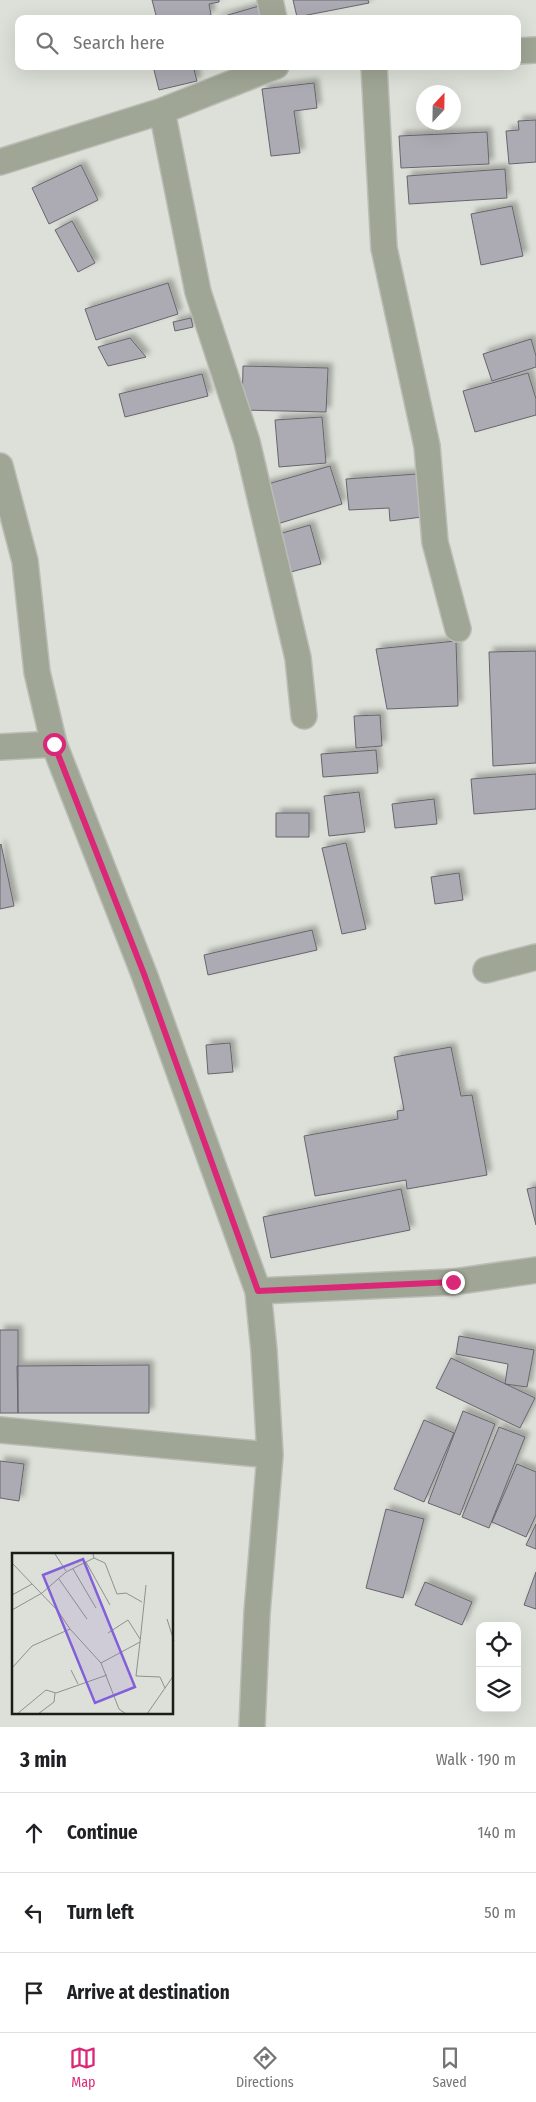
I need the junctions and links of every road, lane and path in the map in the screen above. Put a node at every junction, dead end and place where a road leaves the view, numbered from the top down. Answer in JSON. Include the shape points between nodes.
{"nodes":[{"id":1,"x":270,"y":0,"type":"edge"},
{"id":2,"x":273,"y":15,"type":"edge"},
{"id":3,"x":536,"y":50,"type":"edge"},
{"id":4,"x":521,"y":51,"type":"edge"},
{"id":5,"x":266,"y":70,"type":"edge"},
{"id":6,"x":374,"y":70,"type":"edge"},
{"id":7,"x":162,"y":111,"type":"junction"},
{"id":8,"x":0,"y":162,"type":"edge"},
{"id":9,"x":0,"y":466,"type":"edge"},
{"id":10,"x":458,"y":629,"type":"dead end"},
{"id":11,"x":304,"y":716,"type":"dead end"},
{"id":12,"x":54,"y":744,"type":"junction"},
{"id":13,"x":0,"y":747,"type":"edge"},
{"id":14,"x":536,"y":957,"type":"edge"},
{"id":15,"x":486,"y":970,"type":"dead end"},
{"id":16,"x":536,"y":1270,"type":"edge"},
{"id":17,"x":258,"y":1291,"type":"junction"},
{"id":18,"x":0,"y":1430,"type":"edge"},
{"id":19,"x":270,"y":1454,"type":"junction"},
{"id":20,"x":252,"y":1727,"type":"edge"}],
"edges":[{"from":1,"to":2,"type":"street"},
{"from":3,"to":4,"type":"street"},
{"from":5,"to":7,"type":"street"},
{"from":6,"to":10,"type":"street","via":[[384,248],[427,446],[435,542]]},
{"from":7,"to":8,"type":"street"},
{"from":7,"to":11,"type":"street","via":[[198,292],[246,442],[298,658]]},
{"from":9,"to":12,"type":"street","via":[[24,561],[37,672]]},
{"from":12,"to":13,"type":"street"},
{"from":12,"to":17,"type":"street","via":[[144,974]]},
{"from":14,"to":15,"type":"street"},
{"from":16,"to":17,"type":"street","via":[[453,1282]]},
{"from":17,"to":19,"type":"street"},
{"from":18,"to":19,"type":"street"},
{"from":19,"to":20,"type":"street","via":[[257,1613]]}]}
